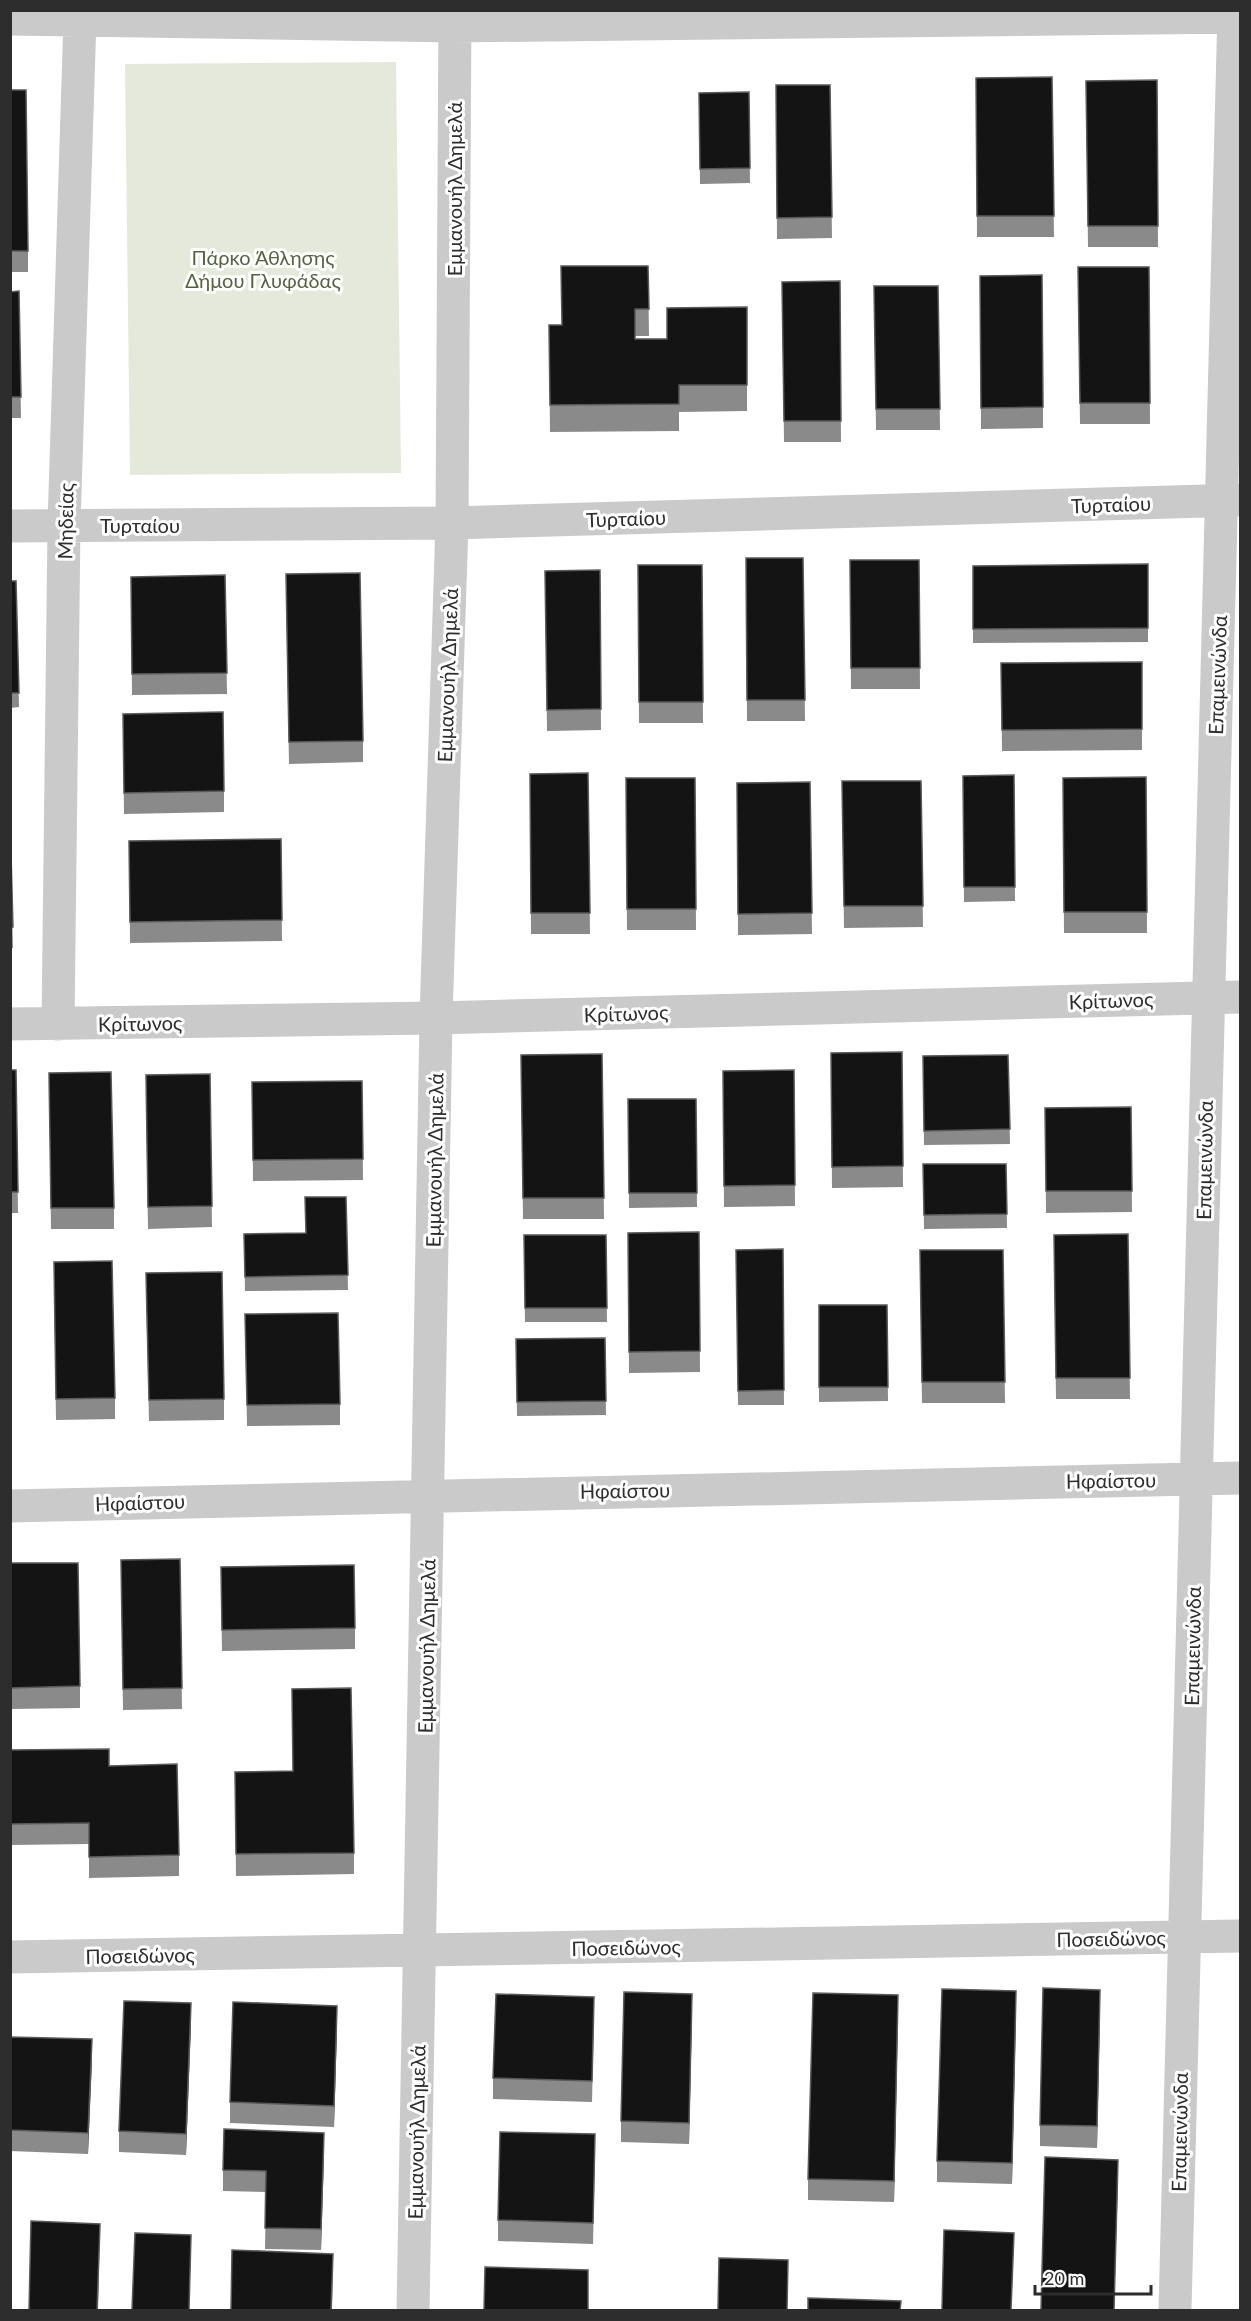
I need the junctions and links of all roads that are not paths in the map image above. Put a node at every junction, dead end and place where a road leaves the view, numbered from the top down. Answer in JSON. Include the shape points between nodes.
{"nodes":[{"id":1,"x":1236,"y":15,"type":"edge"},
{"id":2,"x":80,"y":18,"type":"junction"},
{"id":3,"x":455,"y":18,"type":"edge"},
{"id":4,"x":10,"y":19,"type":"edge"},
{"id":5,"x":1231,"y":500,"type":"edge"},
{"id":6,"x":452,"y":523,"type":"junction"},
{"id":7,"x":64,"y":525,"type":"junction"},
{"id":8,"x":10,"y":526,"type":"edge"},
{"id":9,"x":1208,"y":997,"type":"junction"},
{"id":10,"x":1240,"y":997,"type":"edge"},
{"id":11,"x":436,"y":1018,"type":"junction"},
{"id":12,"x":10,"y":1024,"type":"edge"},
{"id":13,"x":58,"y":1024,"type":"junction"},
{"id":14,"x":1196,"y":1478,"type":"junction"},
{"id":15,"x":1240,"y":1478,"type":"edge"},
{"id":16,"x":429,"y":1494,"type":"junction"},
{"id":17,"x":10,"y":1506,"type":"edge"},
{"id":18,"x":1240,"y":1936,"type":"edge"},
{"id":19,"x":1184,"y":1937,"type":"junction"},
{"id":20,"x":419,"y":1950,"type":"junction"},
{"id":21,"x":10,"y":1957,"type":"edge"},
{"id":22,"x":413,"y":2310,"type":"edge"},
{"id":23,"x":1174,"y":2310,"type":"edge"}],
"edges":[{"from":1,"to":3,"type":"street"},
{"from":1,"to":5,"type":"street","name":"Επαμεινώνδα"},
{"from":2,"to":3,"type":"street"},
{"from":2,"to":4,"type":"street"},
{"from":2,"to":7,"type":"street","name":"Μηδείας"},
{"from":3,"to":6,"type":"street","name":"Εμμανουήλ Δημελά"},
{"from":5,"to":6,"type":"street","name":"Τυρταίου"},
{"from":5,"to":9,"type":"street","name":"Επαμεινώνδα"},
{"from":6,"to":7,"type":"street","name":"Τυρταίου"},
{"from":6,"to":11,"type":"street","name":"Εμμανουήλ Δημελά"},
{"from":7,"to":8,"type":"street","name":"Τυρταίου"},
{"from":7,"to":13,"type":"street","name":"Μηδείας"},
{"from":9,"to":10,"type":"street","name":"Κρίτωνος"},
{"from":9,"to":11,"type":"street","name":"Κρίτωνος"},
{"from":9,"to":14,"type":"street","name":"Επαμεινώνδα"},
{"from":11,"to":13,"type":"street","name":"Κρίτωνος"},
{"from":11,"to":16,"type":"street","name":"Εμμανουήλ Δημελά"},
{"from":12,"to":13,"type":"street","name":"Κρίτωνος"},
{"from":14,"to":15,"type":"street","name":"Ηφαίστου"},
{"from":14,"to":16,"type":"street","name":"Ηφαίστου"},
{"from":14,"to":19,"type":"street","name":"Επαμεινώνδα"},
{"from":16,"to":17,"type":"street","name":"Ηφαίστου"},
{"from":16,"to":20,"type":"street","name":"Εμμανουήλ Δημελά"},
{"from":18,"to":19,"type":"street","name":"Ποσειδώνος"},
{"from":19,"to":20,"type":"street","name":"Ποσειδώνος"},
{"from":19,"to":23,"type":"street","name":"Επαμεινώνδα"},
{"from":20,"to":21,"type":"street","name":"Ποσειδώνος"},
{"from":20,"to":22,"type":"street","name":"Εμμανουήλ Δημελά"}]}
